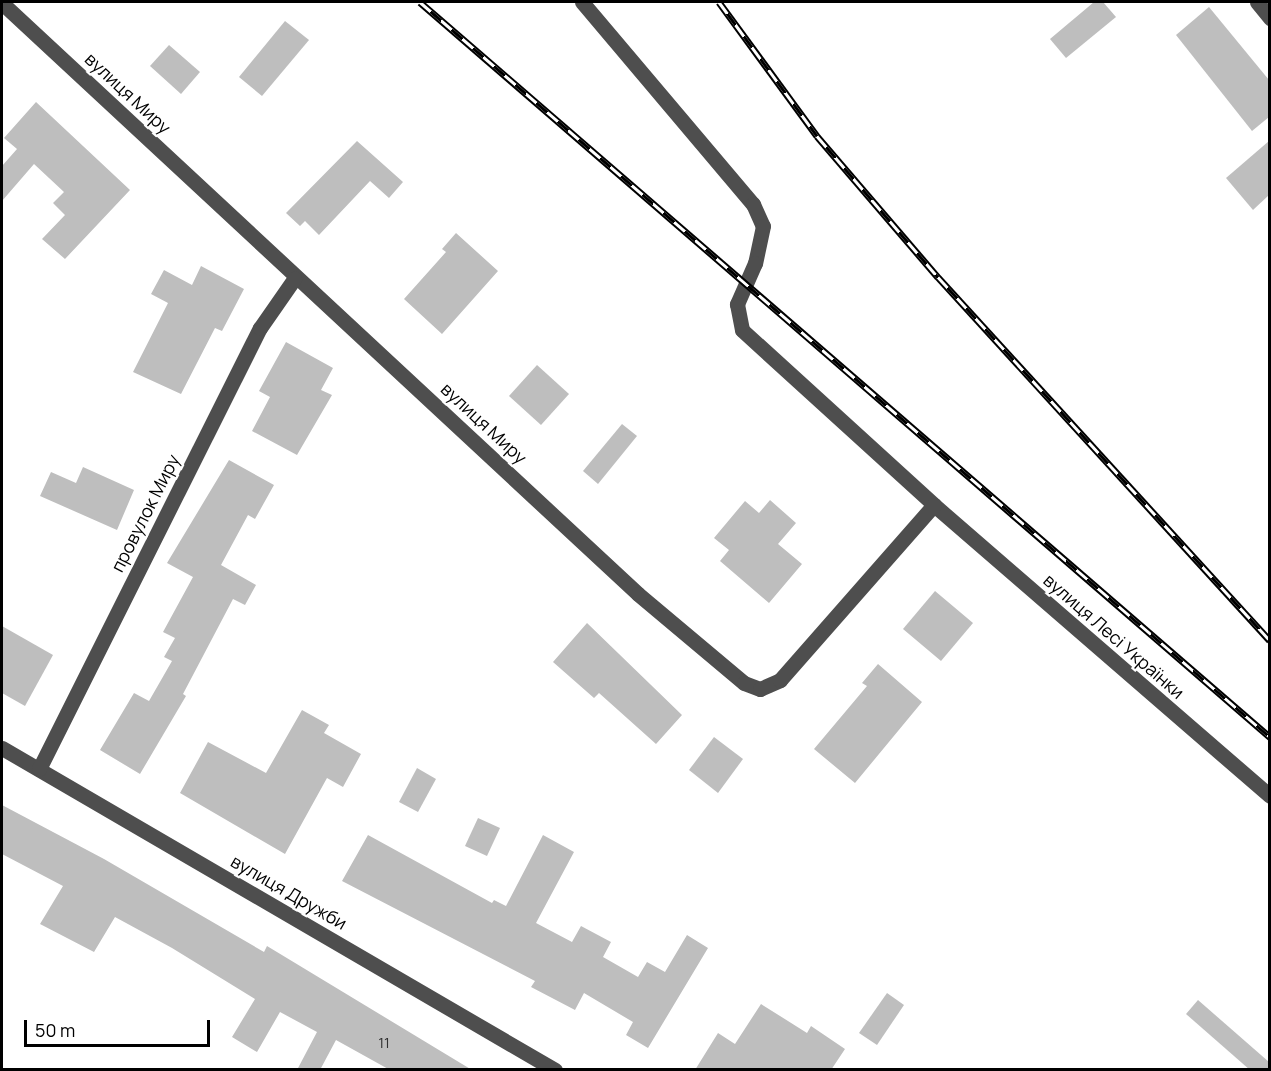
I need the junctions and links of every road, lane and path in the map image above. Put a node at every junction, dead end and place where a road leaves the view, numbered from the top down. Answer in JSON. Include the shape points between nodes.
{"nodes":[{"id":1,"x":582,"y":2,"type":"edge"},
{"id":2,"x":1257,"y":2,"type":"edge"},
{"id":3,"x":2,"y":3,"type":"edge"},
{"id":4,"x":1269,"y":18,"type":"edge"},
{"id":5,"x":294,"y":279,"type":"junction"},
{"id":6,"x":934,"y":505,"type":"junction"},
{"id":7,"x":2,"y":748,"type":"edge"},
{"id":8,"x":39,"y":769,"type":"junction"},
{"id":9,"x":1269,"y":796,"type":"edge"},
{"id":10,"x":555,"y":1070,"type":"edge"}],
"edges":[{"from":1,"to":6,"type":"street","name":"вулиця Лесі Українки","via":[[753,204],[764,226],[755,262],[737,304],[742,330]]},
{"from":2,"to":4,"type":"street"},
{"from":3,"to":5,"type":"street","name":"вулиця Миру"},
{"from":5,"to":6,"type":"street","name":"вулиця Миру","via":[[432,401],[638,594],[753,688],[780,680]]},
{"from":5,"to":8,"type":"street","name":"провулок Миру","via":[[260,328]]},
{"from":6,"to":9,"type":"street","name":"вулиця Лесі Українки"},
{"from":7,"to":8,"type":"street","name":"вулиця Дружби"},
{"from":8,"to":10,"type":"street","name":"вулиця Дружби"}]}
